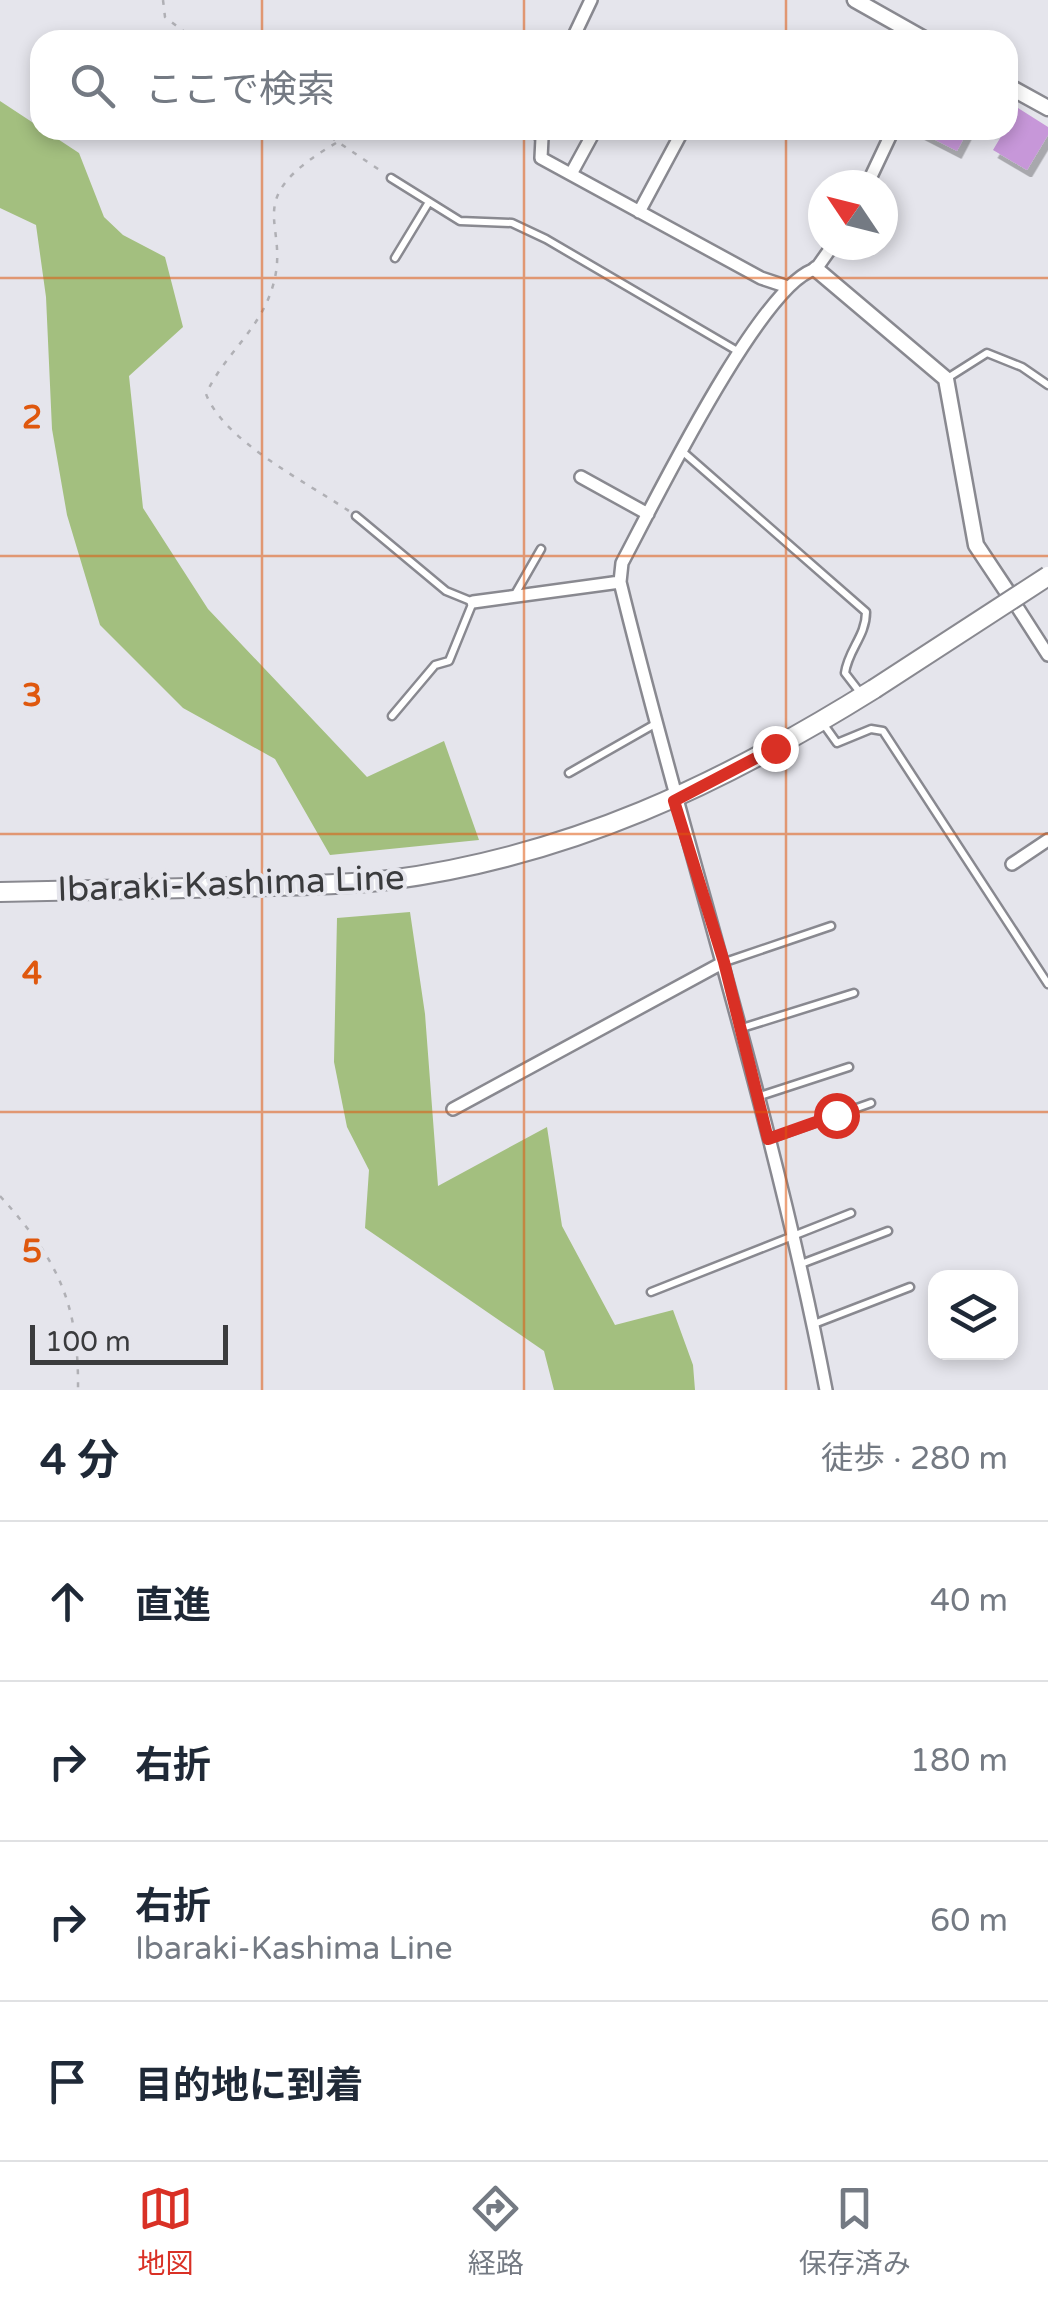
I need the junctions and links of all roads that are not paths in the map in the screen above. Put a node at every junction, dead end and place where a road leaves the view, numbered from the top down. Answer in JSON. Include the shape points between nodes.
{"nodes":[{"id":1,"x":591,"y":0,"type":"edge"},
{"id":2,"x":855,"y":0,"type":"edge"},
{"id":3,"x":577,"y":30,"type":"edge"},
{"id":4,"x":908,"y":30,"type":"edge"},
{"id":5,"x":1018,"y":92,"type":"edge"},
{"id":6,"x":1048,"y":108,"type":"edge"},
{"id":7,"x":542,"y":140,"type":"edge"},
{"id":8,"x":589,"y":140,"type":"edge"},
{"id":9,"x":677,"y":140,"type":"edge"},
{"id":10,"x":888,"y":140,"type":"edge"},
{"id":11,"x":874,"y":170,"type":"edge"},
{"id":12,"x":570,"y":174,"type":"junction"},
{"id":13,"x":391,"y":178,"type":"road end"},
{"id":14,"x":429,"y":202,"type":"junction"},
{"id":15,"x":639,"y":212,"type":"junction"},
{"id":16,"x":395,"y":258,"type":"dead end"},
{"id":17,"x":822,"y":260,"type":"edge"},
{"id":18,"x":816,"y":269,"type":"junction"},
{"id":19,"x":785,"y":286,"type":"junction"},
{"id":20,"x":740,"y":353,"type":"junction"},
{"id":21,"x":946,"y":378,"type":"junction"},
{"id":22,"x":1048,"y":385,"type":"edge"},
{"id":23,"x":682,"y":450,"type":"junction"},
{"id":24,"x":581,"y":476,"type":"dead end"},
{"id":25,"x":648,"y":514,"type":"junction"},
{"id":26,"x":356,"y":516,"type":"road end"},
{"id":27,"x":542,"y":549,"type":"dead end"},
{"id":28,"x":1048,"y":576,"type":"edge"},
{"id":29,"x":620,"y":582,"type":"junction"},
{"id":30,"x":513,"y":597,"type":"junction"},
{"id":31,"x":473,"y":602,"type":"junction"},
{"id":32,"x":1014,"y":602,"type":"joint"},
{"id":33,"x":1048,"y":655,"type":"edge"},
{"id":34,"x":868,"y":692,"type":"junction"},
{"id":35,"x":392,"y":716,"type":"dead end"},
{"id":36,"x":821,"y":720,"type":"junction"},
{"id":37,"x":655,"y":724,"type":"junction"},
{"id":38,"x":570,"y":773,"type":"dead end"},
{"id":39,"x":674,"y":801,"type":"junction"},
{"id":40,"x":1048,"y":840,"type":"edge"},
{"id":41,"x":1012,"y":864,"type":"dead end"},
{"id":42,"x":0,"y":892,"type":"edge"},
{"id":43,"x":831,"y":926,"type":"dead end"},
{"id":44,"x":724,"y":962,"type":"junction"},
{"id":45,"x":1048,"y":984,"type":"edge"},
{"id":46,"x":854,"y":992,"type":"dead end"},
{"id":47,"x":742,"y":1028,"type":"junction"},
{"id":48,"x":849,"y":1067,"type":"dead end"},
{"id":49,"x":759,"y":1097,"type":"junction"},
{"id":50,"x":871,"y":1103,"type":"dead end"},
{"id":51,"x":453,"y":1109,"type":"dead end"},
{"id":52,"x":768,"y":1139,"type":"junction"},
{"id":53,"x":851,"y":1213,"type":"dead end"},
{"id":54,"x":888,"y":1232,"type":"dead end"},
{"id":55,"x":792,"y":1235,"type":"junction"},
{"id":56,"x":800,"y":1264,"type":"junction"},
{"id":57,"x":910,"y":1287,"type":"dead end"},
{"id":58,"x":651,"y":1292,"type":"dead end"},
{"id":59,"x":814,"y":1324,"type":"junction"},
{"id":60,"x":826,"y":1390,"type":"edge"}],
"edges":[{"from":1,"to":3,"type":"street"},
{"from":2,"to":4,"type":"street"},
{"from":5,"to":6,"type":"street"},
{"from":7,"to":12,"type":"street","via":[[541,158]]},
{"from":8,"to":12,"type":"street"},
{"from":9,"to":15,"type":"street"},
{"from":10,"to":11,"type":"street"},
{"from":12,"to":15,"type":"street"},
{"from":13,"to":14,"type":"lane"},
{"from":14,"to":16,"type":"lane"},
{"from":14,"to":20,"type":"lane","via":[[460,221],[512,223],[546,239]]},
{"from":15,"to":19,"type":"street"},
{"from":17,"to":18,"type":"street"},
{"from":18,"to":19,"type":"street"},
{"from":18,"to":21,"type":"street"},
{"from":19,"to":20,"type":"street"},
{"from":20,"to":23,"type":"street"},
{"from":21,"to":22,"type":"lane","via":[[987,354]]},
{"from":21,"to":32,"type":"street","via":[[976,545]]},
{"from":23,"to":25,"type":"street"},
{"from":23,"to":34,"type":"lane","via":[[866,612],[866,628],[845,674]]},
{"from":24,"to":25,"type":"street"},
{"from":25,"to":29,"type":"street","via":[[622,563]]},
{"from":26,"to":31,"type":"lane","via":[[446,590]]},
{"from":27,"to":30,"type":"lane"},
{"from":28,"to":34,"type":"main road","name":"Ibaraki-Kashima Line","bridge":true},
{"from":29,"to":30,"type":"street"},
{"from":29,"to":37,"type":"street"},
{"from":30,"to":31,"type":"street"},
{"from":31,"to":35,"type":"lane","via":[[449,661],[434,665]]},
{"from":32,"to":33,"type":"street"},
{"from":34,"to":36,"type":"main road","name":"Ibaraki-Kashima Line"},
{"from":36,"to":39,"type":"main road","name":"Ibaraki-Kashima Line"},
{"from":36,"to":45,"type":"lane","via":[[837,743],[883,731]]},
{"from":37,"to":38,"type":"lane"},
{"from":37,"to":39,"type":"street"},
{"from":39,"to":42,"type":"main road","name":"Ibaraki-Kashima Line","via":[[536,848],[387,880]]},
{"from":39,"to":44,"type":"street"},
{"from":40,"to":41,"type":"street"},
{"from":43,"to":44,"type":"lane"},
{"from":44,"to":47,"type":"street"},
{"from":44,"to":51,"type":"street"},
{"from":46,"to":47,"type":"lane"},
{"from":47,"to":49,"type":"street"},
{"from":48,"to":49,"type":"lane"},
{"from":49,"to":52,"type":"street"},
{"from":50,"to":52,"type":"lane"},
{"from":52,"to":55,"type":"street"},
{"from":53,"to":55,"type":"lane"},
{"from":54,"to":56,"type":"lane"},
{"from":55,"to":56,"type":"street"},
{"from":55,"to":58,"type":"lane"},
{"from":56,"to":59,"type":"street"},
{"from":57,"to":59,"type":"lane"},
{"from":59,"to":60,"type":"street"}]}
